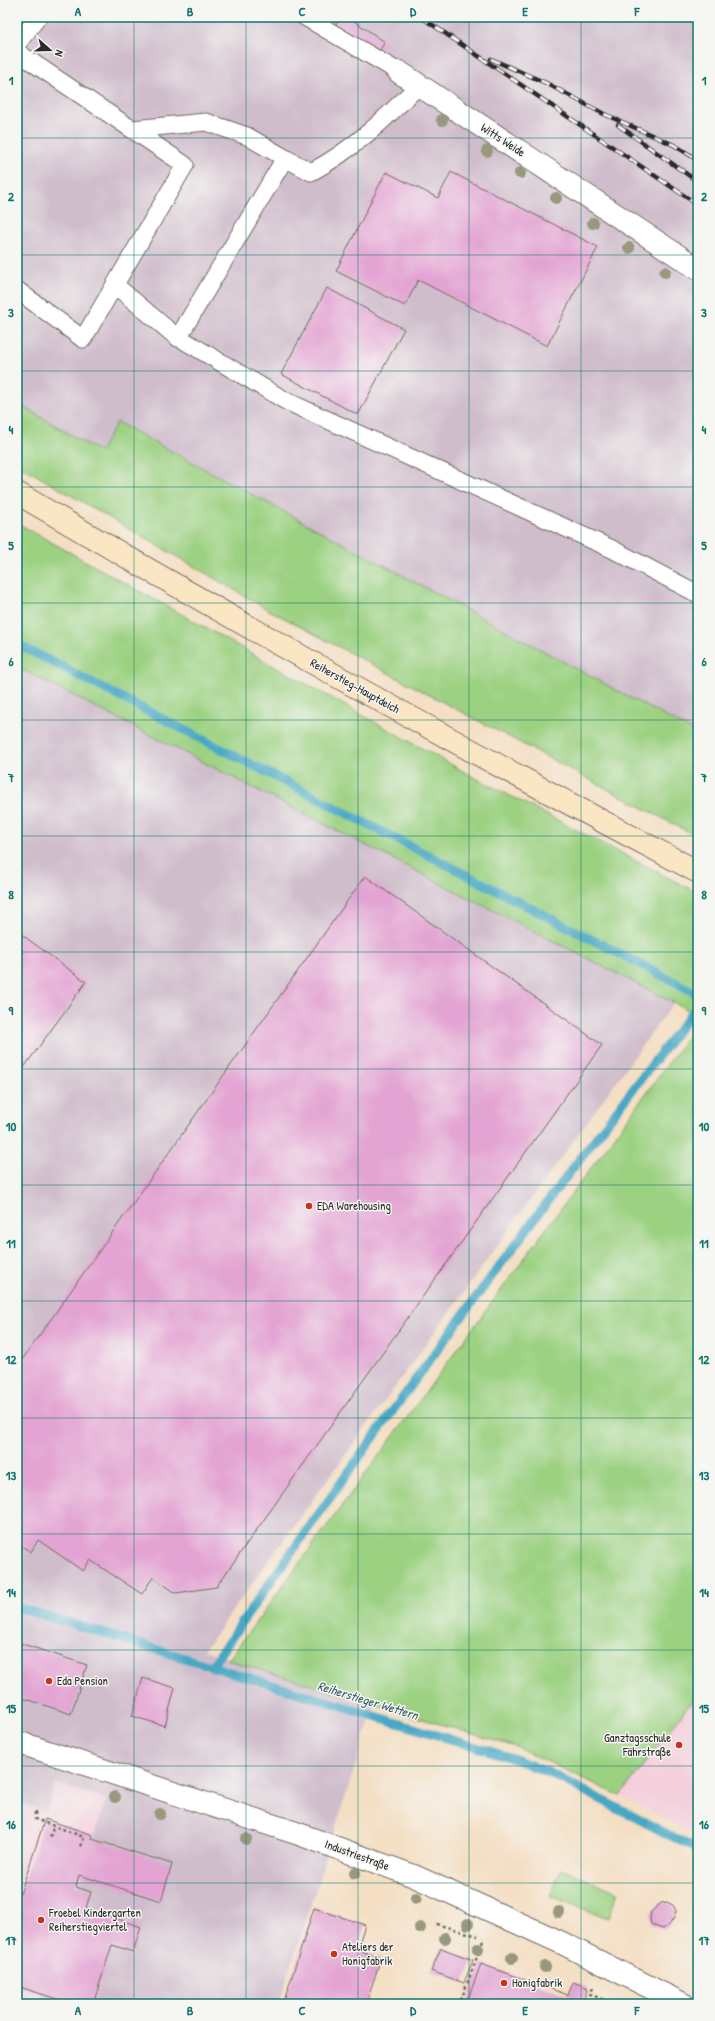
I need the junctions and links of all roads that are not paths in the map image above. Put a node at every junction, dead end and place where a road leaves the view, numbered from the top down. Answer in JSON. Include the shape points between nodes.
{"nodes":[{"id":1,"x":38,"y":17,"type":"edge"},
{"id":2,"x":305,"y":17,"type":"edge"},
{"id":3,"x":17,"y":44,"type":"edge"},
{"id":4,"x":17,"y":52,"type":"edge"},
{"id":5,"x":399,"y":72,"type":"joint"},
{"id":6,"x":419,"y":85,"type":"junction"},
{"id":7,"x":133,"y":130,"type":"junction"},
{"id":8,"x":285,"y":158,"type":"junction"},
{"id":9,"x":698,"y":269,"type":"edge"},
{"id":10,"x":115,"y":285,"type":"junction"},
{"id":11,"x":17,"y":290,"type":"edge"},
{"id":12,"x":178,"y":338,"type":"junction"},
{"id":13,"x":17,"y":493,"type":"edge"},
{"id":14,"x":698,"y":594,"type":"edge"},
{"id":15,"x":698,"y":872,"type":"edge"},
{"id":16,"x":17,"y":1742,"type":"edge"},
{"id":17,"x":683,"y":2004,"type":"edge"}],
"edges":[{"from":1,"to":3,"type":"lane"},
{"from":2,"to":5,"type":"lane","name":"Witts Weide"},
{"from":4,"to":7,"type":"lane"},
{"from":5,"to":6,"type":"street","name":"Witts Weide"},
{"from":6,"to":8,"type":"lane","via":[[376,127],[334,160],[311,172]]},
{"from":6,"to":9,"type":"street","name":"Witts Weide"},
{"from":7,"to":8,"type":"lane","via":[[206,122],[247,136]]},
{"from":7,"to":10,"type":"lane","via":[[185,165]]},
{"from":8,"to":12,"type":"lane"},
{"from":10,"to":11,"type":"lane","via":[[83,339]]},
{"from":10,"to":12,"type":"lane"},
{"from":12,"to":14,"type":"lane","via":[[286,402],[612,549]]},
{"from":13,"to":15,"type":"main road","name":"Reiherstieg-Hauptdeich","via":[[160,577],[530,784]]},
{"from":16,"to":17,"type":"street","name":"Industriestraße","via":[[296,1833],[414,1876],[562,1943]]}]}
